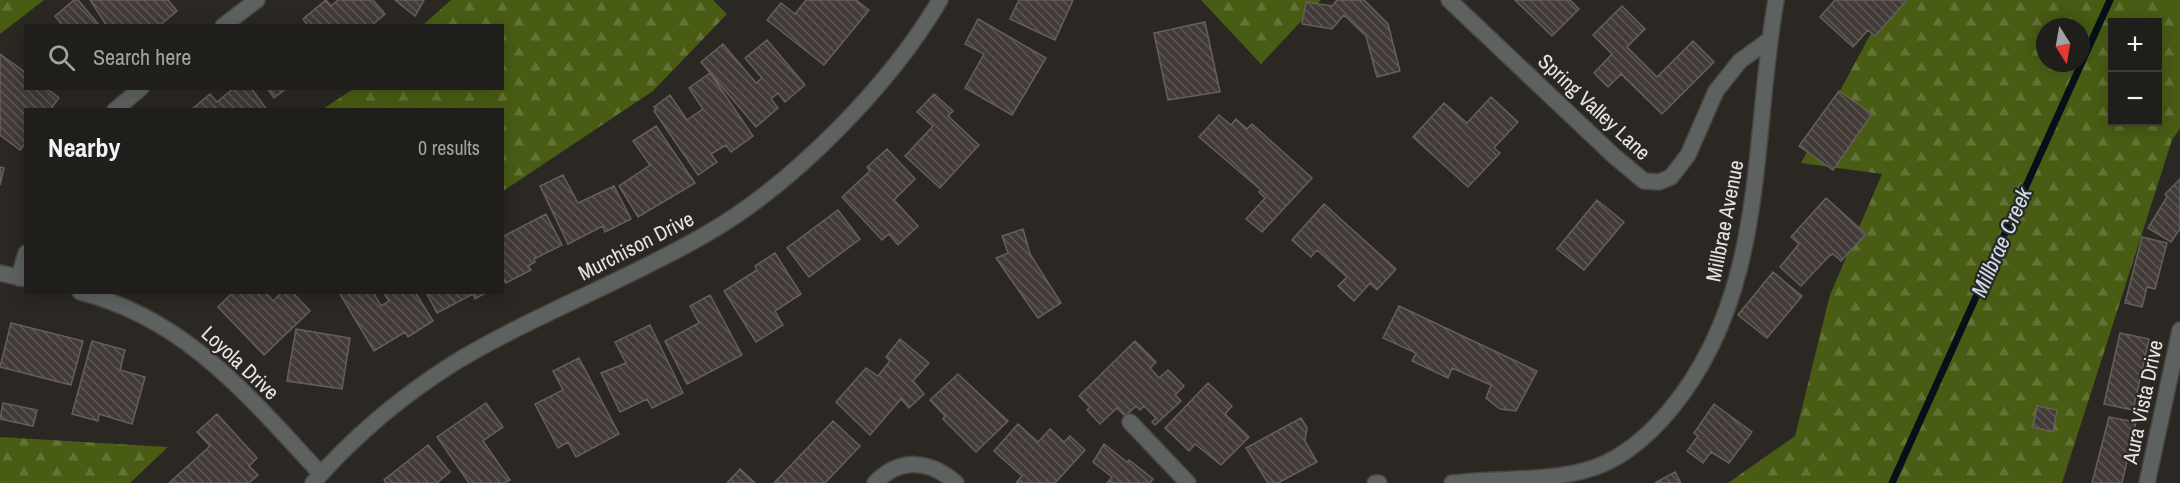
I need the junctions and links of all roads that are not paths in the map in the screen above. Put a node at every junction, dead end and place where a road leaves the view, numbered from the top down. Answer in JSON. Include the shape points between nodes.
{"nodes":[{"id":1,"x":257,"y":0,"type":"edge"},
{"id":2,"x":940,"y":0,"type":"edge"},
{"id":3,"x":1449,"y":0,"type":"edge"},
{"id":4,"x":1776,"y":0,"type":"edge"},
{"id":5,"x":226,"y":24,"type":"edge"},
{"id":6,"x":1769,"y":40,"type":"junction"},
{"id":7,"x":139,"y":90,"type":"edge"},
{"id":8,"x":117,"y":108,"type":"edge"},
{"id":9,"x":0,"y":273,"type":"edge"},
{"id":10,"x":22,"y":278,"type":"edge"},
{"id":11,"x":86,"y":294,"type":"edge"},
{"id":12,"x":2180,"y":330,"type":"edge"},
{"id":13,"x":1130,"y":422,"type":"dead end"},
{"id":14,"x":317,"y":478,"type":"edge"},
{"id":15,"x":875,"y":483,"type":"edge"},
{"id":16,"x":956,"y":483,"type":"edge"},
{"id":17,"x":1188,"y":483,"type":"edge"},
{"id":18,"x":1452,"y":483,"type":"edge"},
{"id":19,"x":2148,"y":483,"type":"edge"}],
"edges":[{"from":1,"to":5,"type":"street"},
{"from":2,"to":14,"type":"street","name":"Murchison Drive","via":[[855,111],[811,155],[761,196],[711,232],[454,363],[407,395]]},
{"from":3,"to":6,"type":"street","name":"Spring Valley Lane","via":[[1644,181],[1659,182],[1671,177],[1693,146],[1716,91],[1740,61]]},
{"from":4,"to":6,"type":"street","name":"Millbrae Avenue"},
{"from":6,"to":18,"type":"street","name":"Millbrae Avenue","via":[[1759,161],[1743,259],[1712,350],[1688,388],[1632,448],[1597,466],[1564,476]]},
{"from":7,"to":8,"type":"street"},
{"from":9,"to":10,"type":"street"},
{"from":11,"to":14,"type":"street","name":"Loyola Drive","via":[[131,308],[206,355],[239,386]]},
{"from":12,"to":19,"type":"street","name":"Aura Vista Drive"},
{"from":13,"to":17,"type":"street"},
{"from":15,"to":16,"type":"street","via":[[900,465],[920,464],[940,470]]}]}
